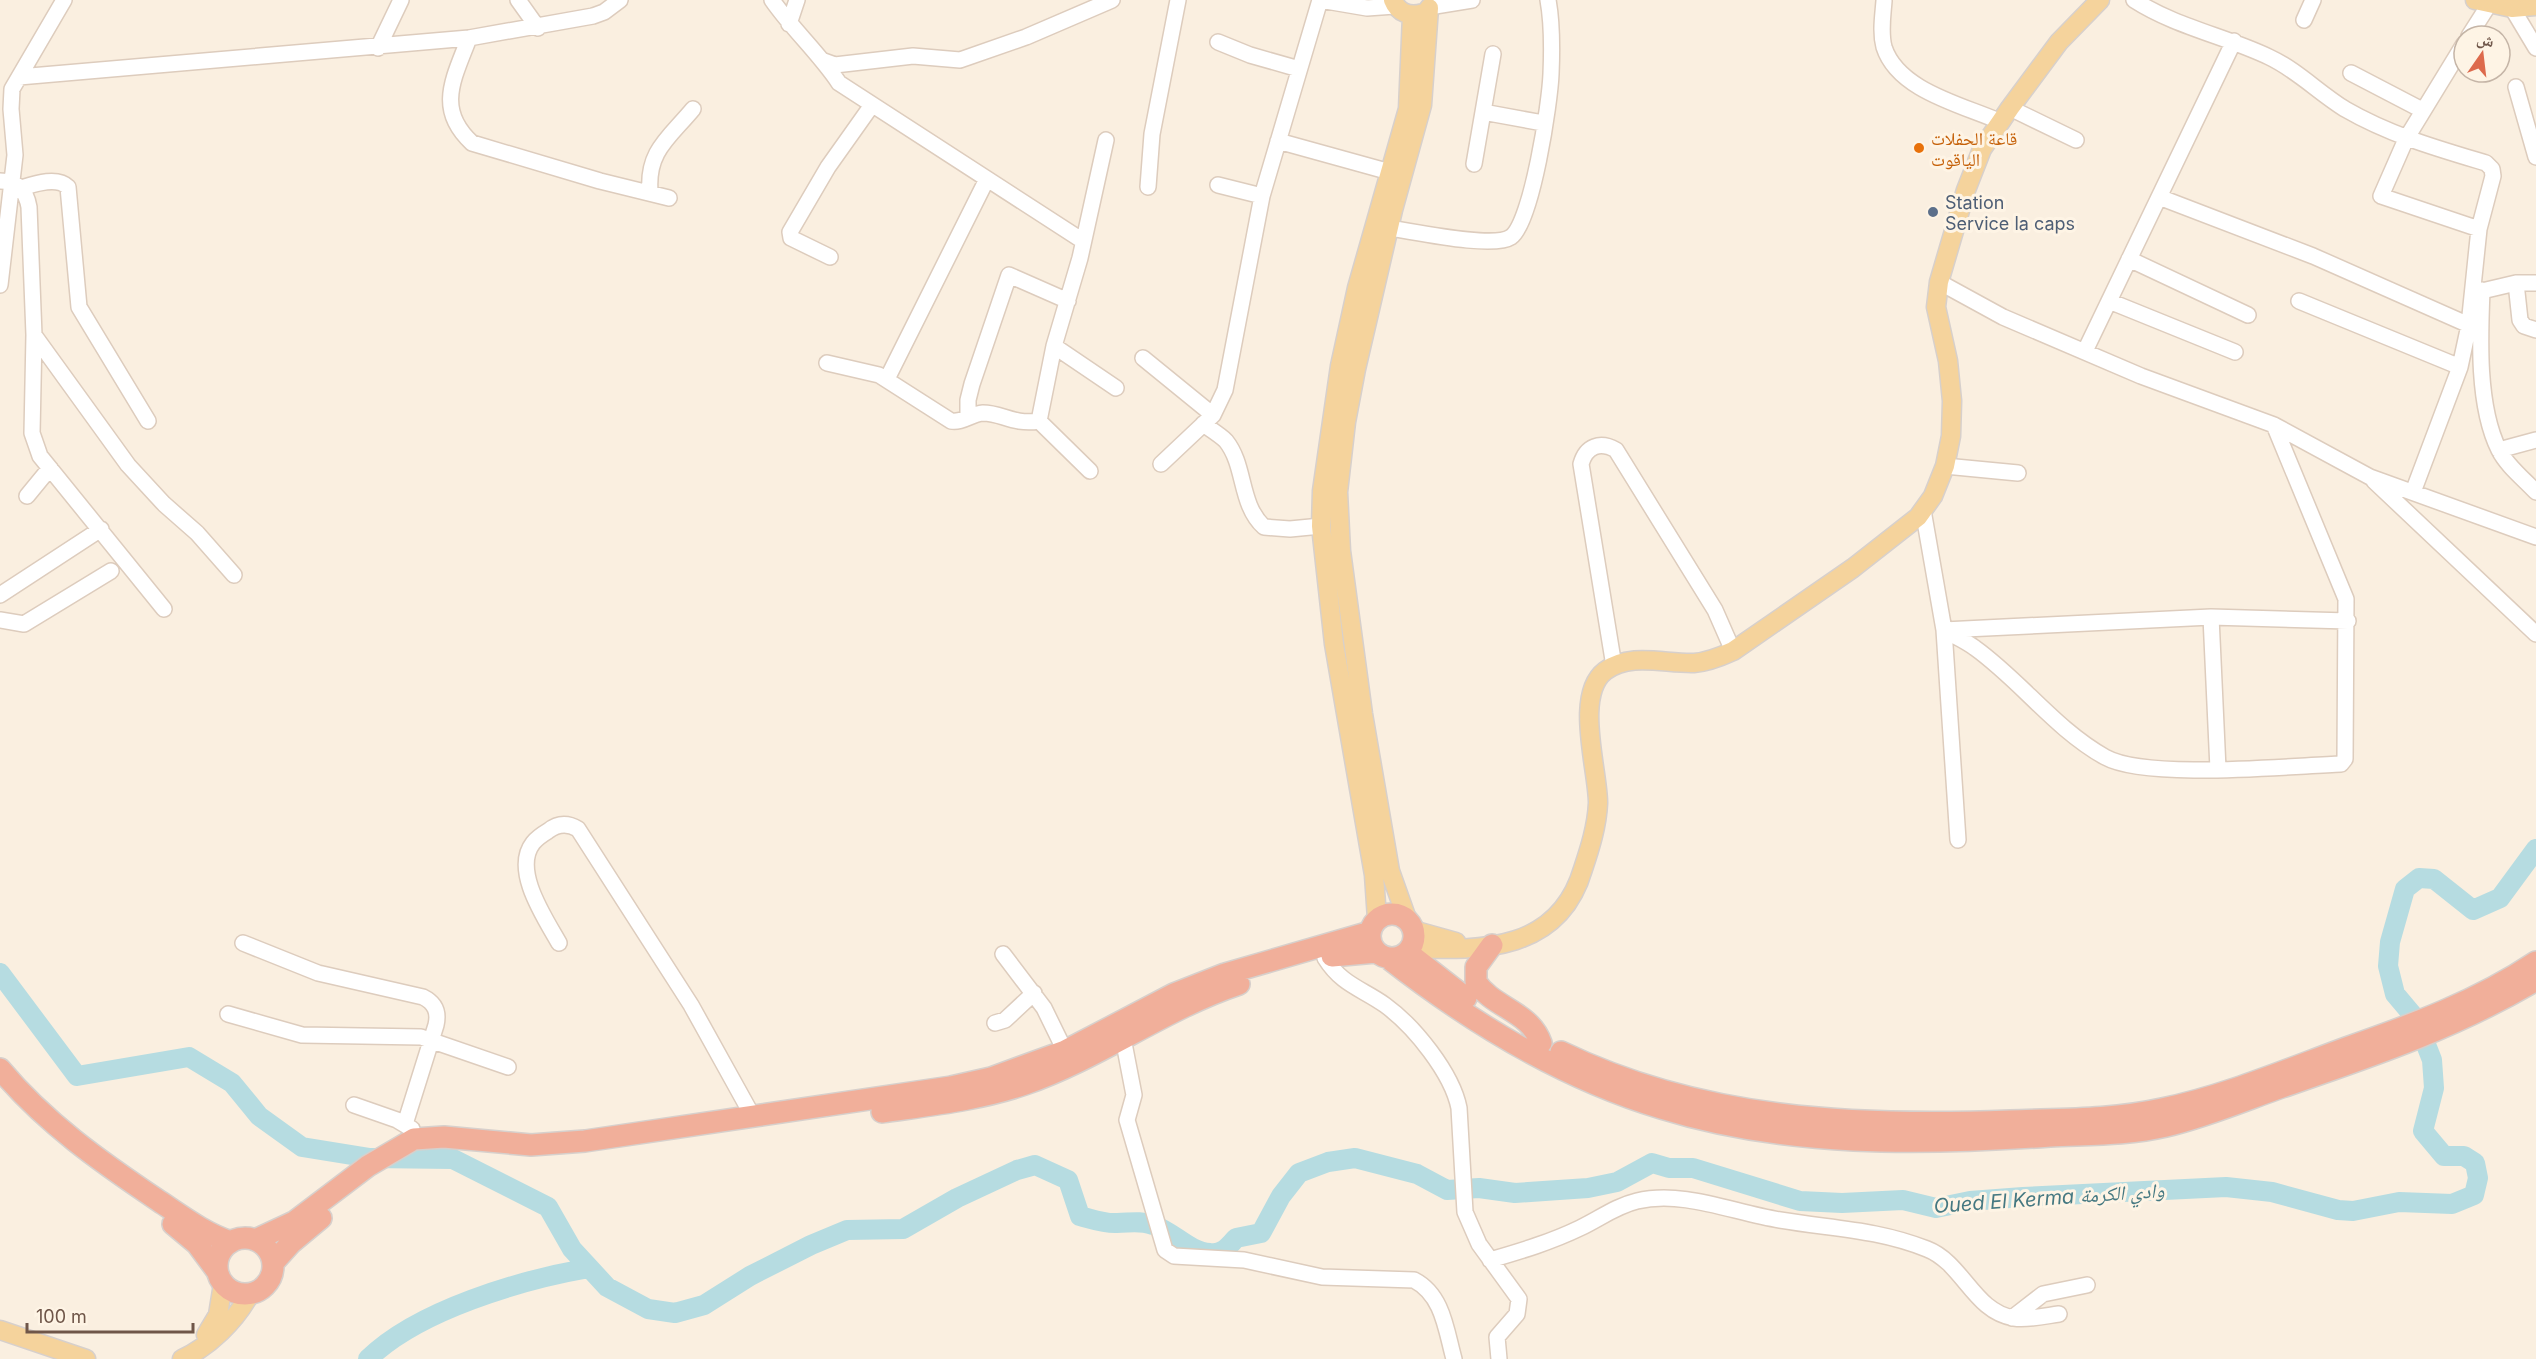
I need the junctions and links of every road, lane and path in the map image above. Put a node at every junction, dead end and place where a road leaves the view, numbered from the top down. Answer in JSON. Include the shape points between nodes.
{"nodes":[{"id":1,"x":64,"y":0,"type":"edge"},
{"id":2,"x":401,"y":0,"type":"edge"},
{"id":3,"x":518,"y":0,"type":"edge"},
{"id":4,"x":620,"y":0,"type":"edge"},
{"id":5,"x":772,"y":0,"type":"edge"},
{"id":6,"x":796,"y":0,"type":"edge"},
{"id":7,"x":1112,"y":0,"type":"edge"},
{"id":8,"x":1178,"y":0,"type":"edge"},
{"id":9,"x":1320,"y":0,"type":"edge"},
{"id":10,"x":1472,"y":0,"type":"edge"},
{"id":11,"x":1548,"y":0,"type":"edge"},
{"id":12,"x":2100,"y":0,"type":"edge"},
{"id":13,"x":2134,"y":0,"type":"edge"},
{"id":14,"x":2313,"y":0,"type":"edge"},
{"id":15,"x":1884,"y":1,"type":"edge"},
{"id":16,"x":2483,"y":2,"type":"edge"},
{"id":17,"x":1394,"y":3,"type":"edge"},
{"id":18,"x":2536,"y":6,"type":"edge"},
{"id":19,"x":1426,"y":8,"type":"edge"},
{"id":20,"x":2511,"y":8,"type":"junction"},
{"id":21,"x":2304,"y":20,"type":"dead end"},
{"id":22,"x":789,"y":24,"type":"junction"},
{"id":23,"x":2474,"y":24,"type":"edge"},
{"id":24,"x":538,"y":28,"type":"junction"},
{"id":25,"x":469,"y":38,"type":"junction"},
{"id":26,"x":2234,"y":41,"type":"junction"},
{"id":27,"x":1218,"y":42,"type":"dead end"},
{"id":28,"x":2536,"y":47,"type":"edge"},
{"id":29,"x":378,"y":48,"type":"junction"},
{"id":30,"x":1493,"y":54,"type":"dead end"},
{"id":31,"x":824,"y":60,"type":"junction"},
{"id":32,"x":2452,"y":63,"type":"edge"},
{"id":33,"x":1299,"y":69,"type":"junction"},
{"id":34,"x":2351,"y":73,"type":"dead end"},
{"id":35,"x":19,"y":77,"type":"junction"},
{"id":36,"x":2516,"y":87,"type":"dead end"},
{"id":37,"x":872,"y":105,"type":"junction"},
{"id":38,"x":693,"y":109,"type":"dead end"},
{"id":39,"x":2422,"y":110,"type":"junction"},
{"id":40,"x":1483,"y":112,"type":"junction"},
{"id":41,"x":2005,"y":115,"type":"junction"},
{"id":42,"x":1544,"y":123,"type":"junction"},
{"id":43,"x":2406,"y":139,"type":"junction"},
{"id":44,"x":1106,"y":140,"type":"dead end"},
{"id":45,"x":2076,"y":140,"type":"dead end"},
{"id":46,"x":1278,"y":141,"type":"junction"},
{"id":47,"x":2536,"y":158,"type":"edge"},
{"id":48,"x":1474,"y":164,"type":"dead end"},
{"id":49,"x":1390,"y":172,"type":"junction"},
{"id":50,"x":987,"y":179,"type":"junction"},
{"id":51,"x":11,"y":184,"type":"edge"},
{"id":52,"x":1218,"y":185,"type":"dead end"},
{"id":53,"x":1148,"y":187,"type":"dead end"},
{"id":54,"x":650,"y":191,"type":"junction"},
{"id":55,"x":1262,"y":196,"type":"junction"},
{"id":56,"x":2159,"y":197,"type":"junction"},
{"id":57,"x":669,"y":198,"type":"dead end"},
{"id":58,"x":2487,"y":203,"type":"junction"},
{"id":59,"x":1389,"y":228,"type":"junction"},
{"id":60,"x":2479,"y":229,"type":"junction"},
{"id":61,"x":1083,"y":241,"type":"junction"},
{"id":62,"x":830,"y":257,"type":"dead end"},
{"id":63,"x":2129,"y":259,"type":"junction"},
{"id":64,"x":1939,"y":282,"type":"junction"},
{"id":65,"x":2516,"y":283,"type":"junction"},
{"id":66,"x":2536,"y":283,"type":"edge"},
{"id":67,"x":0,"y":285,"type":"edge"},
{"id":68,"x":2482,"y":291,"type":"junction"},
{"id":69,"x":1068,"y":301,"type":"junction"},
{"id":70,"x":2109,"y":301,"type":"junction"},
{"id":71,"x":2299,"y":301,"type":"dead end"},
{"id":72,"x":2248,"y":315,"type":"dead end"},
{"id":73,"x":2469,"y":325,"type":"junction"},
{"id":74,"x":2536,"y":330,"type":"edge"},
{"id":75,"x":34,"y":335,"type":"junction"},
{"id":76,"x":1054,"y":346,"type":"junction"},
{"id":77,"x":2085,"y":351,"type":"junction"},
{"id":78,"x":2235,"y":352,"type":"dead end"},
{"id":79,"x":1143,"y":358,"type":"dead end"},
{"id":80,"x":827,"y":363,"type":"dead end"},
{"id":81,"x":2460,"y":367,"type":"junction"},
{"id":82,"x":887,"y":380,"type":"junction"},
{"id":83,"x":1116,"y":388,"type":"dead end"},
{"id":84,"x":968,"y":417,"type":"junction"},
{"id":85,"x":1208,"y":420,"type":"junction"},
{"id":86,"x":148,"y":421,"type":"dead end"},
{"id":87,"x":1039,"y":421,"type":"junction"},
{"id":88,"x":2274,"y":424,"type":"junction"},
{"id":89,"x":2536,"y":440,"type":"edge"},
{"id":90,"x":2499,"y":450,"type":"junction"},
{"id":91,"x":1161,"y":464,"type":"dead end"},
{"id":92,"x":1945,"y":466,"type":"junction"},
{"id":93,"x":50,"y":468,"type":"junction"},
{"id":94,"x":1090,"y":471,"type":"dead end"},
{"id":95,"x":2018,"y":473,"type":"dead end"},
{"id":96,"x":2370,"y":477,"type":"junction"},
{"id":97,"x":2413,"y":492,"type":"junction"},
{"id":98,"x":2536,"y":492,"type":"edge"},
{"id":99,"x":27,"y":496,"type":"dead end"},
{"id":100,"x":1923,"y":510,"type":"junction"},
{"id":101,"x":100,"y":529,"type":"junction"},
{"id":102,"x":1327,"y":532,"type":"junction"},
{"id":103,"x":2536,"y":537,"type":"edge"},
{"id":104,"x":111,"y":571,"type":"dead end"},
{"id":105,"x":234,"y":575,"type":"dead end"},
{"id":106,"x":0,"y":595,"type":"edge"},
{"id":107,"x":164,"y":609,"type":"dead end"},
{"id":108,"x":2211,"y":617,"type":"junction"},
{"id":109,"x":0,"y":620,"type":"edge"},
{"id":110,"x":2348,"y":621,"type":"junction"},
{"id":111,"x":1944,"y":630,"type":"junction"},
{"id":112,"x":2536,"y":634,"type":"edge"},
{"id":113,"x":1732,"y":651,"type":"junction"},
{"id":114,"x":1614,"y":666,"type":"junction"},
{"id":115,"x":2218,"y":769,"type":"junction"},
{"id":116,"x":1958,"y":840,"type":"dead end"},
{"id":117,"x":1373,"y":925,"type":"junction"},
{"id":118,"x":243,"y":943,"type":"dead end"},
{"id":119,"x":559,"y":943,"type":"dead end"},
{"id":120,"x":1401,"y":943,"type":"junction"},
{"id":121,"x":1485,"y":946,"type":"junction"},
{"id":122,"x":1004,"y":954,"type":"dead end"},
{"id":123,"x":1325,"y":958,"type":"junction"},
{"id":124,"x":2536,"y":962,"type":"edge"},
{"id":125,"x":2536,"y":980,"type":"edge"},
{"id":126,"x":1034,"y":993,"type":"junction"},
{"id":127,"x":228,"y":1014,"type":"dead end"},
{"id":128,"x":994,"y":1023,"type":"dead end"},
{"id":129,"x":2403,"y":1036,"type":"junction"},
{"id":130,"x":1123,"y":1038,"type":"junction"},
{"id":131,"x":432,"y":1040,"type":"junction"},
{"id":132,"x":1541,"y":1043,"type":"junction"},
{"id":133,"x":1065,"y":1051,"type":"junction"},
{"id":134,"x":508,"y":1067,"type":"dead end"},
{"id":135,"x":0,"y":1070,"type":"edge"},
{"id":136,"x":0,"y":1089,"type":"edge"},
{"id":137,"x":354,"y":1105,"type":"dead end"},
{"id":138,"x":752,"y":1116,"type":"junction"},
{"id":139,"x":410,"y":1139,"type":"junction"},
{"id":140,"x":372,"y":1171,"type":"junction"},
{"id":141,"x":255,"y":1240,"type":"junction"},
{"id":142,"x":231,"y":1242,"type":"junction"},
{"id":143,"x":1490,"y":1260,"type":"junction"},
{"id":144,"x":273,"y":1263,"type":"junction"},
{"id":145,"x":220,"y":1277,"type":"junction"},
{"id":146,"x":2087,"y":1285,"type":"dead end"},
{"id":147,"x":250,"y":1294,"type":"junction"},
{"id":148,"x":2059,"y":1314,"type":"dead end"},
{"id":149,"x":2012,"y":1318,"type":"junction"},
{"id":150,"x":0,"y":1330,"type":"edge"},
{"id":151,"x":188,"y":1357,"type":"edge"},
{"id":152,"x":86,"y":1359,"type":"edge"},
{"id":153,"x":1454,"y":1359,"type":"edge"},
{"id":154,"x":1499,"y":1359,"type":"edge"}],
"edges":[{"from":1,"to":35,"type":"street"},
{"from":2,"to":29,"type":"street"},
{"from":3,"to":24,"type":"street"},
{"from":4,"to":24,"type":"street","via":[[593,16]]},
{"from":5,"to":22,"type":"street"},
{"from":6,"to":22,"type":"street"},
{"from":7,"to":31,"type":"street","via":[[960,60],[914,56],[835,65]]},
{"from":8,"to":53,"type":"street","via":[[1152,134]]},
{"from":9,"to":17,"type":"street","via":[[1367,8]]},
{"from":9,"to":33,"type":"street"},
{"from":10,"to":19,"type":"street"},
{"from":11,"to":42,"type":"street","via":[[1551,75]]},
{"from":12,"to":41,"type":"main road","via":[[2060,42]]},
{"from":13,"to":26,"type":"street","via":[[2154,13]]},
{"from":14,"to":21,"type":"street"},
{"from":15,"to":41,"type":"street","via":[[1883,45],[1899,71],[1917,86]]},
{"from":16,"to":20,"type":"main road"},
{"from":16,"to":23,"type":"street"},
{"from":17,"to":19,"type":"main road","via":[[1403,13]]},
{"from":18,"to":20,"type":"main road"},
{"from":19,"to":49,"type":"main road","via":[[1408,109]]},
{"from":19,"to":59,"type":"main road","via":[[1420,114]]},
{"from":20,"to":28,"type":"street"},
{"from":22,"to":31,"type":"street"},
{"from":24,"to":25,"type":"street"},
{"from":25,"to":29,"type":"street"},
{"from":25,"to":54,"type":"street","via":[[450,89],[450,104],[462,133],[472,143],[600,181]]},
{"from":26,"to":43,"type":"street","via":[[2272,58],[2343,108]]},
{"from":26,"to":56,"type":"street"},
{"from":27,"to":33,"type":"street"},
{"from":29,"to":35,"type":"street"},
{"from":30,"to":40,"type":"street"},
{"from":31,"to":37,"type":"street","via":[[839,83]]},
{"from":32,"to":39,"type":"street"},
{"from":33,"to":46,"type":"street"},
{"from":34,"to":39,"type":"street"},
{"from":35,"to":51,"type":"street","via":[[12,89],[10,109],[15,155]]},
{"from":36,"to":47,"type":"street"},
{"from":37,"to":50,"type":"street"},
{"from":37,"to":62,"type":"street","via":[[823,175],[790,232],[791,238]]},
{"from":38,"to":54,"type":"street","via":[[653,157]]},
{"from":39,"to":43,"type":"street"},
{"from":40,"to":42,"type":"street"},
{"from":40,"to":48,"type":"street"},
{"from":41,"to":45,"type":"street"},
{"from":41,"to":64,"type":"main road","via":[[1982,149]]},
{"from":42,"to":59,"type":"street","via":[[1524,217],[1510,238],[1488,243]]},
{"from":43,"to":58,"type":"street","via":[[2486,163],[2493,169]]},
{"from":43,"to":60,"type":"street","via":[[2381,196]]},
{"from":44,"to":61,"type":"street"},
{"from":46,"to":49,"type":"street"},
{"from":46,"to":55,"type":"street"},
{"from":49,"to":102,"type":"main road","via":[[1357,288],[1340,366],[1325,457]]},
{"from":50,"to":61,"type":"street"},
{"from":50,"to":82,"type":"street"},
{"from":51,"to":67,"type":"street"},
{"from":51,"to":75,"type":"street","via":[[28,200]]},
{"from":51,"to":86,"type":"street","via":[[61,182],[68,188],[79,307]]},
{"from":52,"to":55,"type":"street"},
{"from":54,"to":57,"type":"street"},
{"from":55,"to":85,"type":"street","via":[[1225,390]]},
{"from":56,"to":63,"type":"street"},
{"from":56,"to":73,"type":"street","via":[[2313,256]]},
{"from":58,"to":60,"type":"street"},
{"from":58,"to":68,"type":"street"},
{"from":59,"to":102,"type":"main road","via":[[1346,422],[1338,492]]},
{"from":60,"to":73,"type":"street"},
{"from":61,"to":69,"type":"street"},
{"from":63,"to":70,"type":"street"},
{"from":63,"to":72,"type":"street"},
{"from":64,"to":77,"type":"street","via":[[2003,317]]},
{"from":64,"to":92,"type":"main road","via":[[1936,307],[1952,401]]},
{"from":65,"to":66,"type":"street"},
{"from":65,"to":68,"type":"street"},
{"from":65,"to":74,"type":"street","via":[[2520,320]]},
{"from":68,"to":90,"type":"street","via":[[2479,346],[2485,394]]},
{"from":69,"to":76,"type":"street"},
{"from":69,"to":84,"type":"street","via":[[1010,275],[968,400]]},
{"from":70,"to":77,"type":"street"},
{"from":70,"to":78,"type":"street"},
{"from":71,"to":81,"type":"street"},
{"from":73,"to":81,"type":"street"},
{"from":75,"to":93,"type":"street","via":[[32,433],[39,456]]},
{"from":75,"to":105,"type":"street","via":[[128,465]]},
{"from":76,"to":83,"type":"street"},
{"from":76,"to":87,"type":"street"},
{"from":77,"to":88,"type":"street","via":[[2141,376]]},
{"from":79,"to":85,"type":"street"},
{"from":80,"to":82,"type":"street"},
{"from":81,"to":97,"type":"street"},
{"from":82,"to":84,"type":"street","via":[[951,421]]},
{"from":84,"to":87,"type":"street","via":[[983,413],[1024,423]]},
{"from":85,"to":91,"type":"street"},
{"from":85,"to":102,"type":"street","via":[[1233,453],[1251,511],[1264,527]]},
{"from":87,"to":94,"type":"street"},
{"from":88,"to":96,"type":"street"},
{"from":88,"to":110,"type":"street","via":[[2340,582]]},
{"from":89,"to":90,"type":"street"},
{"from":90,"to":98,"type":"street"},
{"from":92,"to":95,"type":"street"},
{"from":92,"to":100,"type":"main road"},
{"from":93,"to":99,"type":"street"},
{"from":93,"to":101,"type":"street"},
{"from":96,"to":97,"type":"street"},
{"from":96,"to":112,"type":"street"},
{"from":97,"to":103,"type":"street"},
{"from":100,"to":111,"type":"street"},
{"from":100,"to":113,"type":"main road","via":[[1853,568]]},
{"from":101,"to":106,"type":"street"},
{"from":101,"to":107,"type":"street"},
{"from":102,"to":117,"type":"main road","via":[[1334,644],[1374,875]]},
{"from":102,"to":120,"type":"main road","via":[[1362,702],[1396,893]]},
{"from":104,"to":109,"type":"street","via":[[24,624]]},
{"from":108,"to":110,"type":"street"},
{"from":108,"to":111,"type":"street"},
{"from":108,"to":115,"type":"street"},
{"from":110,"to":115,"type":"street","via":[[2343,763]]},
{"from":111,"to":115,"type":"street","via":[[1976,648],[2047,714],[2106,758],[2130,767]]},
{"from":111,"to":116,"type":"street"},
{"from":113,"to":114,"type":"main road","via":[[1714,660],[1694,663],[1647,660],[1623,661]]},
{"from":113,"to":114,"type":"street","via":[[1715,610],[1616,450],[1606,444],[1584,453],[1581,464]]},
{"from":114,"to":121,"type":"main road","via":[[1604,672],[1593,689],[1590,717],[1597,817],[1578,887],[1563,912],[1544,929]]},
{"from":117,"to":120,"type":"highway","via":[[1370,943]]},
{"from":117,"to":120,"type":"highway","via":[[1391,913]]},
{"from":117,"to":133,"type":"highway","via":[[1201,983]]},
{"from":118,"to":131,"type":"street","via":[[318,973],[423,997],[437,1012]]},
{"from":119,"to":138,"type":"street","via":[[532,893],[526,861],[534,842],[553,827],[566,825],[578,829],[691,1005]]},
{"from":120,"to":121,"type":"main road"},
{"from":120,"to":123,"type":"highway"},
{"from":120,"to":129,"type":"highway","via":[[1434,993],[1554,1065],[1621,1094],[1703,1120],[1833,1139],[1968,1140],[2143,1131],[2190,1119]]},
{"from":120,"to":132,"type":"highway","via":[[1467,998]]},
{"from":121,"to":132,"type":"highway","via":[[1476,967],[1476,982],[1529,1023]]},
{"from":122,"to":126,"type":"street"},
{"from":123,"to":130,"type":"highway","via":[[1231,987]]},
{"from":123,"to":143,"type":"street","via":[[1344,981],[1397,1014],[1429,1051],[1457,1100],[1465,1212],[1472,1232]]},
{"from":124,"to":129,"type":"highway"},
{"from":125,"to":129,"type":"highway","via":[[2488,1008]]},
{"from":126,"to":128,"type":"street","via":[[1005,1020]]},
{"from":126,"to":133,"type":"street"},
{"from":127,"to":131,"type":"street","via":[[302,1035],[411,1035]]},
{"from":129,"to":132,"type":"highway","via":[[2164,1109],[2109,1118],[1962,1123],[1849,1122],[1739,1109],[1630,1081]]},
{"from":130,"to":139,"type":"highway","via":[[1026,1084],[987,1095],[585,1155],[524,1157],[435,1148]]},
{"from":130,"to":153,"type":"street","via":[[1134,1095],[1127,1120],[1165,1250],[1174,1256],[1244,1260],[1322,1277],[1413,1280],[1436,1300]]},
{"from":131,"to":134,"type":"street"},
{"from":131,"to":139,"type":"street"},
{"from":133,"to":138,"type":"highway","via":[[991,1078],[951,1087]]},
{"from":135,"to":142,"type":"highway","via":[[43,1115],[95,1157],[196,1225]]},
{"from":136,"to":145,"type":"highway","via":[[60,1146],[180,1229],[203,1251]]},
{"from":137,"to":139,"type":"street"},
{"from":138,"to":139,"type":"highway","via":[[547,1144],[444,1137]]},
{"from":139,"to":140,"type":"highway"},
{"from":140,"to":141,"type":"highway","via":[[294,1222]]},
{"from":140,"to":144,"type":"highway"},
{"from":141,"to":142,"type":"highway","via":[[240,1238]]},
{"from":141,"to":144,"type":"highway","via":[[267,1249]]},
{"from":142,"to":145,"type":"highway","via":[[218,1256]]},
{"from":143,"to":149,"type":"street","via":[[1551,1241],[1635,1202],[1655,1198],[1686,1200],[1780,1220],[1870,1231],[1927,1249],[1953,1266],[1986,1304]]},
{"from":143,"to":154,"type":"street","via":[[1520,1303],[1497,1337]]},
{"from":144,"to":147,"type":"highway","via":[[268,1283]]},
{"from":145,"to":147,"type":"highway","via":[[235,1293]]},
{"from":145,"to":151,"type":"main road","via":[[218,1316]]},
{"from":146,"to":149,"type":"street","via":[[2043,1294]]},
{"from":147,"to":151,"type":"main road","via":[[233,1319]]},
{"from":148,"to":149,"type":"street"},
{"from":150,"to":152,"type":"main road"}]}
